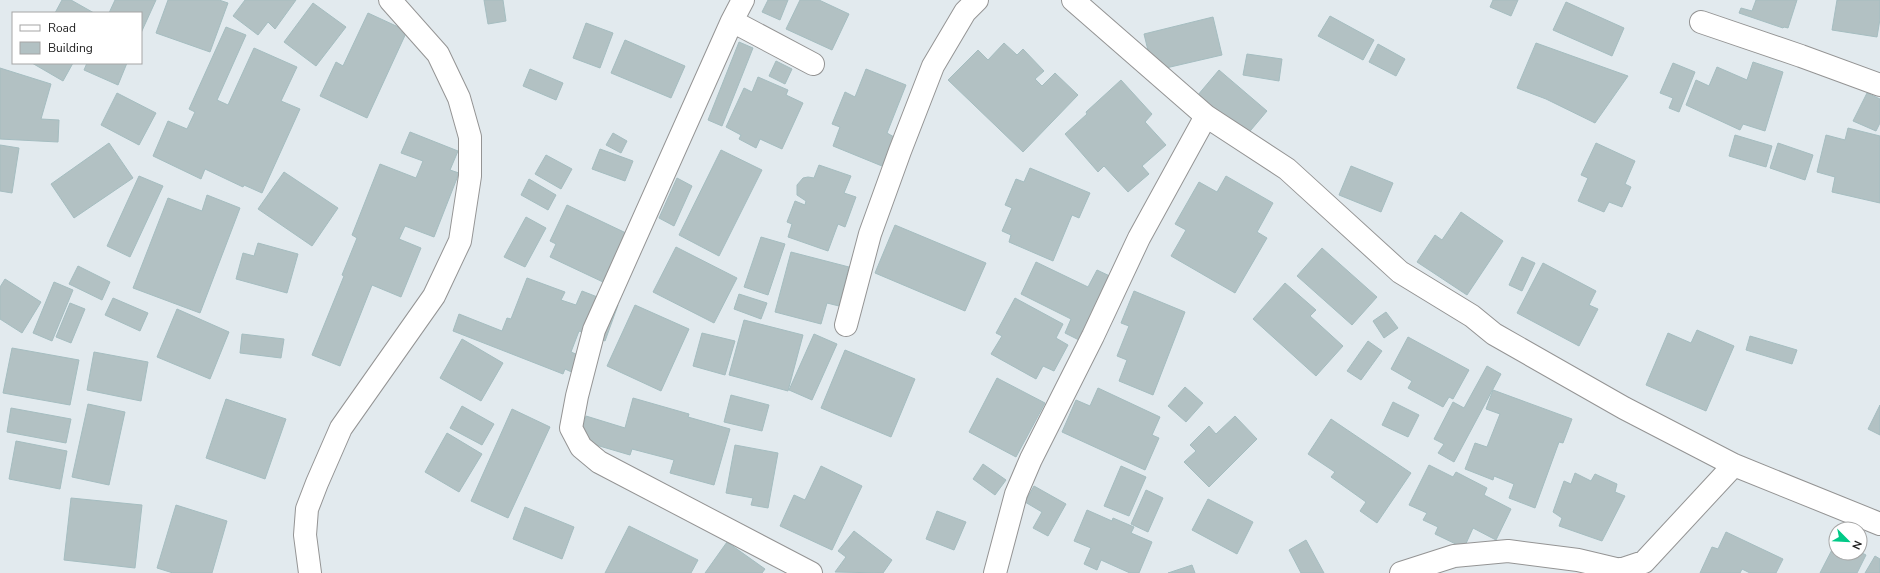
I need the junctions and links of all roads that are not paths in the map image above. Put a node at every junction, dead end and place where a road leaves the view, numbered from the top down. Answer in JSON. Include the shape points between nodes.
{"nodes":[{"id":1,"x":390,"y":0,"type":"edge"},
{"id":2,"x":743,"y":0,"type":"edge"},
{"id":3,"x":976,"y":0,"type":"edge"},
{"id":4,"x":1073,"y":0,"type":"edge"},
{"id":5,"x":732,"y":21,"type":"junction"},
{"id":6,"x":1701,"y":22,"type":"dead end"},
{"id":7,"x":813,"y":64,"type":"dead end"},
{"id":8,"x":1880,"y":86,"type":"edge"},
{"id":9,"x":1206,"y":116,"type":"junction"},
{"id":10,"x":846,"y":325,"type":"dead end"},
{"id":11,"x":1734,"y":464,"type":"junction"},
{"id":12,"x":1880,"y":524,"type":"edge"},
{"id":13,"x":310,"y":573,"type":"edge"},
{"id":14,"x":811,"y":573,"type":"edge"},
{"id":15,"x":995,"y":573,"type":"edge"},
{"id":16,"x":1401,"y":573,"type":"edge"}],
"edges":[{"from":1,"to":13,"type":"street","via":[[438,54],[459,98],[470,136],[470,176],[460,242],[434,296],[341,428],[317,483],[307,509],[305,535]]},
{"from":2,"to":5,"type":"street"},
{"from":3,"to":10,"type":"street","via":[[965,12],[933,66],[870,234]]},
{"from":4,"to":9,"type":"street"},
{"from":5,"to":7,"type":"street"},
{"from":5,"to":14,"type":"street","via":[[594,330],[577,396],[572,428],[581,446],[599,462]]},
{"from":6,"to":8,"type":"street"},
{"from":9,"to":11,"type":"street","via":[[1287,169],[1400,272],[1472,316],[1494,334],[1624,408]]},
{"from":9,"to":15,"type":"street","via":[[1139,238],[1032,459],[1016,494]]},
{"from":11,"to":12,"type":"street"},
{"from":11,"to":16,"type":"street","via":[[1644,562],[1620,570],[1578,560],[1508,551],[1454,556]]}]}
